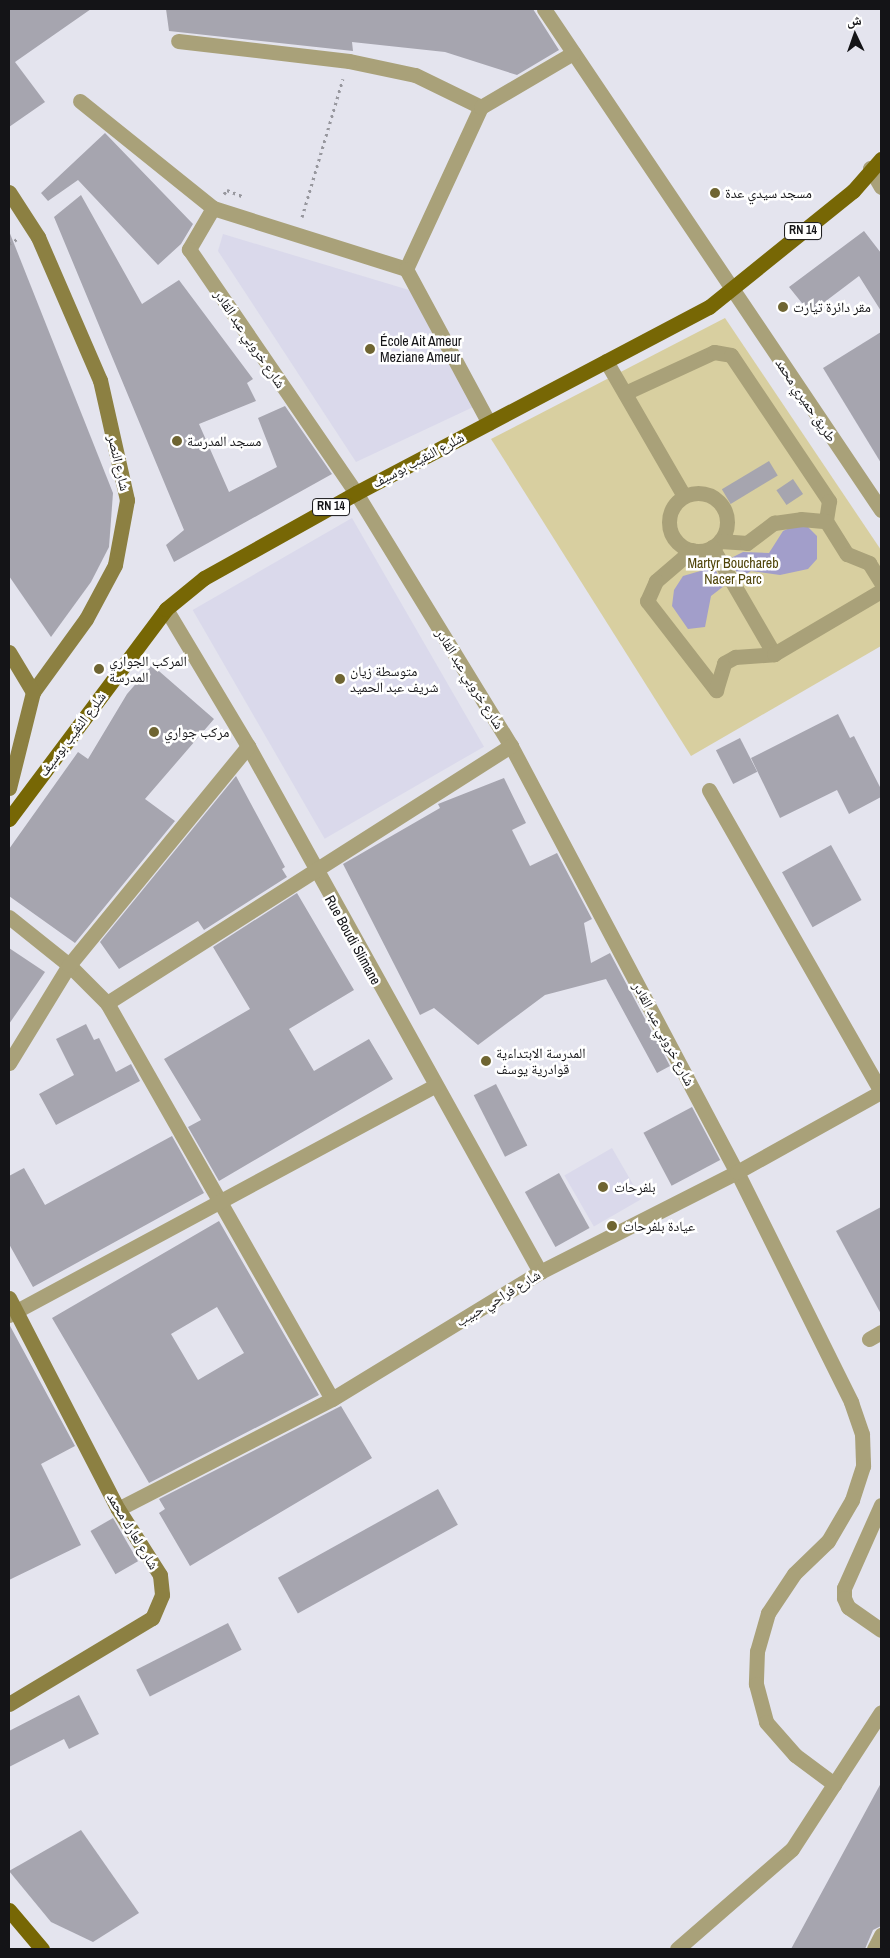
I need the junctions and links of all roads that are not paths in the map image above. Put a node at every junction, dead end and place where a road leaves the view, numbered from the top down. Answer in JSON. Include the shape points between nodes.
{"nodes":[{"id":1,"x":544,"y":9,"type":"edge"},
{"id":2,"x":178,"y":41,"type":"dead end"},
{"id":3,"x":573,"y":53,"type":"junction"},
{"id":4,"x":80,"y":101,"type":"dead end"},
{"id":5,"x":481,"y":107,"type":"junction"},
{"id":6,"x":876,"y":164,"type":"edge"},
{"id":7,"x":881,"y":187,"type":"edge"},
{"id":8,"x":9,"y":192,"type":"edge"},
{"id":9,"x":213,"y":208,"type":"junction"},
{"id":10,"x":406,"y":269,"type":"junction"},
{"id":11,"x":731,"y":290,"type":"junction"},
{"id":12,"x":606,"y":361,"type":"junction"},
{"id":13,"x":625,"y":392,"type":"junction"},
{"id":14,"x":488,"y":423,"type":"junction"},
{"id":15,"x":876,"y":489,"type":"edge"},
{"id":16,"x":356,"y":493,"type":"junction"},
{"id":17,"x":684,"y":496,"type":"junction"},
{"id":18,"x":881,"y":510,"type":"edge"},
{"id":19,"x":826,"y":521,"type":"junction"},
{"id":20,"x":675,"y":540,"type":"junction"},
{"id":21,"x":716,"y":548,"type":"junction"},
{"id":22,"x":692,"y":550,"type":"junction"},
{"id":23,"x":677,"y":560,"type":"junction"},
{"id":24,"x":881,"y":582,"type":"edge"},
{"id":25,"x":881,"y":591,"type":"edge"},
{"id":26,"x":166,"y":609,"type":"junction"},
{"id":27,"x":9,"y":652,"type":"edge"},
{"id":28,"x":774,"y":654,"type":"junction"},
{"id":29,"x":33,"y":692,"type":"junction"},
{"id":30,"x":248,"y":746,"type":"junction"},
{"id":31,"x":511,"y":746,"type":"junction"},
{"id":32,"x":9,"y":788,"type":"edge"},
{"id":33,"x":709,"y":790,"type":"dead end"},
{"id":34,"x":9,"y":819,"type":"edge"},
{"id":35,"x":314,"y":872,"type":"junction"},
{"id":36,"x":9,"y":917,"type":"edge"},
{"id":37,"x":69,"y":965,"type":"junction"},
{"id":38,"x":107,"y":1003,"type":"junction"},
{"id":39,"x":9,"y":1063,"type":"edge"},
{"id":40,"x":434,"y":1086,"type":"junction"},
{"id":41,"x":881,"y":1092,"type":"edge"},
{"id":42,"x":737,"y":1172,"type":"junction"},
{"id":43,"x":218,"y":1204,"type":"junction"},
{"id":44,"x":540,"y":1272,"type":"junction"},
{"id":45,"x":11,"y":1308,"type":"edge"},
{"id":46,"x":332,"y":1399,"type":"junction"},
{"id":47,"x":881,"y":1505,"type":"edge"},
{"id":48,"x":118,"y":1509,"type":"junction"},
{"id":49,"x":881,"y":1630,"type":"edge"},
{"id":50,"x":9,"y":1704,"type":"edge"},
{"id":51,"x":881,"y":1712,"type":"edge"},
{"id":52,"x":834,"y":1784,"type":"junction"},
{"id":53,"x":9,"y":1910,"type":"edge"},
{"id":54,"x":881,"y":1935,"type":"edge"},
{"id":55,"x":42,"y":1949,"type":"edge"},
{"id":56,"x":678,"y":1949,"type":"edge"},
{"id":57,"x":874,"y":1949,"type":"edge"}],
"edges":[{"from":1,"to":3,"type":"street","name":"طريق حميري محمد"},
{"from":2,"to":5,"type":"street","via":[[349,61],[415,75]]},
{"from":3,"to":5,"type":"street"},
{"from":3,"to":11,"type":"street","name":"طريق حميري محمد"},
{"from":4,"to":9,"type":"street"},
{"from":5,"to":10,"type":"street"},
{"from":6,"to":7,"type":"street"},
{"from":6,"to":11,"type":"main road","name":"شلرع النقيب بوسيف","number":"RN 14","via":[[853,191]]},
{"from":8,"to":29,"type":"street","name":"شارع النصر","via":[[38,237],[100,380],[127,500],[115,565],[86,620]]},
{"from":9,"to":10,"type":"street"},
{"from":9,"to":16,"type":"street","name":"شارع خروبي عبد القادر","via":[[189,249]]},
{"from":10,"to":14,"type":"street"},
{"from":11,"to":12,"type":"main road","name":"شلرع النقيب بوسيف","number":"RN 14","via":[[709,307]]},
{"from":11,"to":15,"type":"street","name":"طريق حميري محمد"},
{"from":12,"to":13,"type":"street"},
{"from":12,"to":14,"type":"main road","name":"شلرع النقيب بوسيف","number":"RN 14"},
{"from":13,"to":17,"type":"street"},
{"from":13,"to":19,"type":"street","via":[[714,352],[731,355],[829,501]]},
{"from":14,"to":16,"type":"main road","name":"شلرع النقيب بوسيف","number":"RN 14"},
{"from":15,"to":18,"type":"street","name":"طريق حميري محمد"},
{"from":16,"to":26,"type":"main road","name":"شلرع النقيب بوسيف","number":"RN 14","via":[[204,578]]},
{"from":16,"to":31,"type":"street","name":"شارع خروبي عبد القادر"},
{"from":17,"to":20,"type":"street","via":[[670,511],[670,531]]},
{"from":17,"to":21,"type":"street","via":[[703,493],[720,503],[727,522]]},
{"from":19,"to":21,"type":"street","via":[[801,519],[774,523],[747,543]]},
{"from":19,"to":24,"type":"street","via":[[848,554],[869,562]]},
{"from":20,"to":22,"type":"street"},
{"from":20,"to":23,"type":"street"},
{"from":21,"to":22,"type":"street"},
{"from":21,"to":28,"type":"street"},
{"from":22,"to":23,"type":"street"},
{"from":23,"to":28,"type":"street","via":[[656,580],[647,601],[716,690],[724,663],[735,657]]},
{"from":25,"to":28,"type":"street"},
{"from":26,"to":30,"type":"street","name":"Rue Boudi Slimane"},
{"from":26,"to":34,"type":"main road","name":"شلرع النقيب بوسيف","number":"RN 14"},
{"from":27,"to":29,"type":"street"},
{"from":29,"to":32,"type":"street","name":"شارع النصر"},
{"from":30,"to":35,"type":"street","name":"Rue Boudi Slimane"},
{"from":30,"to":37,"type":"street"},
{"from":31,"to":35,"type":"street"},
{"from":31,"to":42,"type":"street","name":"شارع خروبي عبد القادر"},
{"from":33,"to":41,"type":"street"},
{"from":35,"to":38,"type":"street"},
{"from":35,"to":40,"type":"street","name":"Rue Boudi Slimane"},
{"from":36,"to":37,"type":"street"},
{"from":37,"to":38,"type":"street"},
{"from":37,"to":39,"type":"street"},
{"from":38,"to":43,"type":"street"},
{"from":40,"to":43,"type":"street"},
{"from":40,"to":44,"type":"street","name":"Rue Boudi Slimane"},
{"from":41,"to":42,"type":"street","name":"شارع فراحي حبيب"},
{"from":42,"to":44,"type":"street","name":"شارع فراحي حبيب"},
{"from":42,"to":52,"type":"street","name":"شارع خروبي عبد القادر","via":[[835,1366],[862,1434],[863,1466],[843,1521],[828,1541],[794,1574],[768,1613],[757,1651],[756,1684],[766,1722],[795,1755]]},
{"from":43,"to":45,"type":"street"},
{"from":43,"to":46,"type":"street"},
{"from":44,"to":46,"type":"street","name":"شارع فراحي حبيب"},
{"from":45,"to":48,"type":"street","name":"شارع لعارك محمد"},
{"from":46,"to":48,"type":"street","name":"شارع فراحي حبيب"},
{"from":47,"to":49,"type":"street","via":[[844,1588],[848,1607]]},
{"from":48,"to":50,"type":"street","name":"شارع لعارك محمد","via":[[160,1575],[162,1595],[152,1618]]},
{"from":51,"to":52,"type":"street"},
{"from":52,"to":56,"type":"street","via":[[792,1849]]},
{"from":53,"to":55,"type":"main road"},
{"from":54,"to":57,"type":"street"}]}
